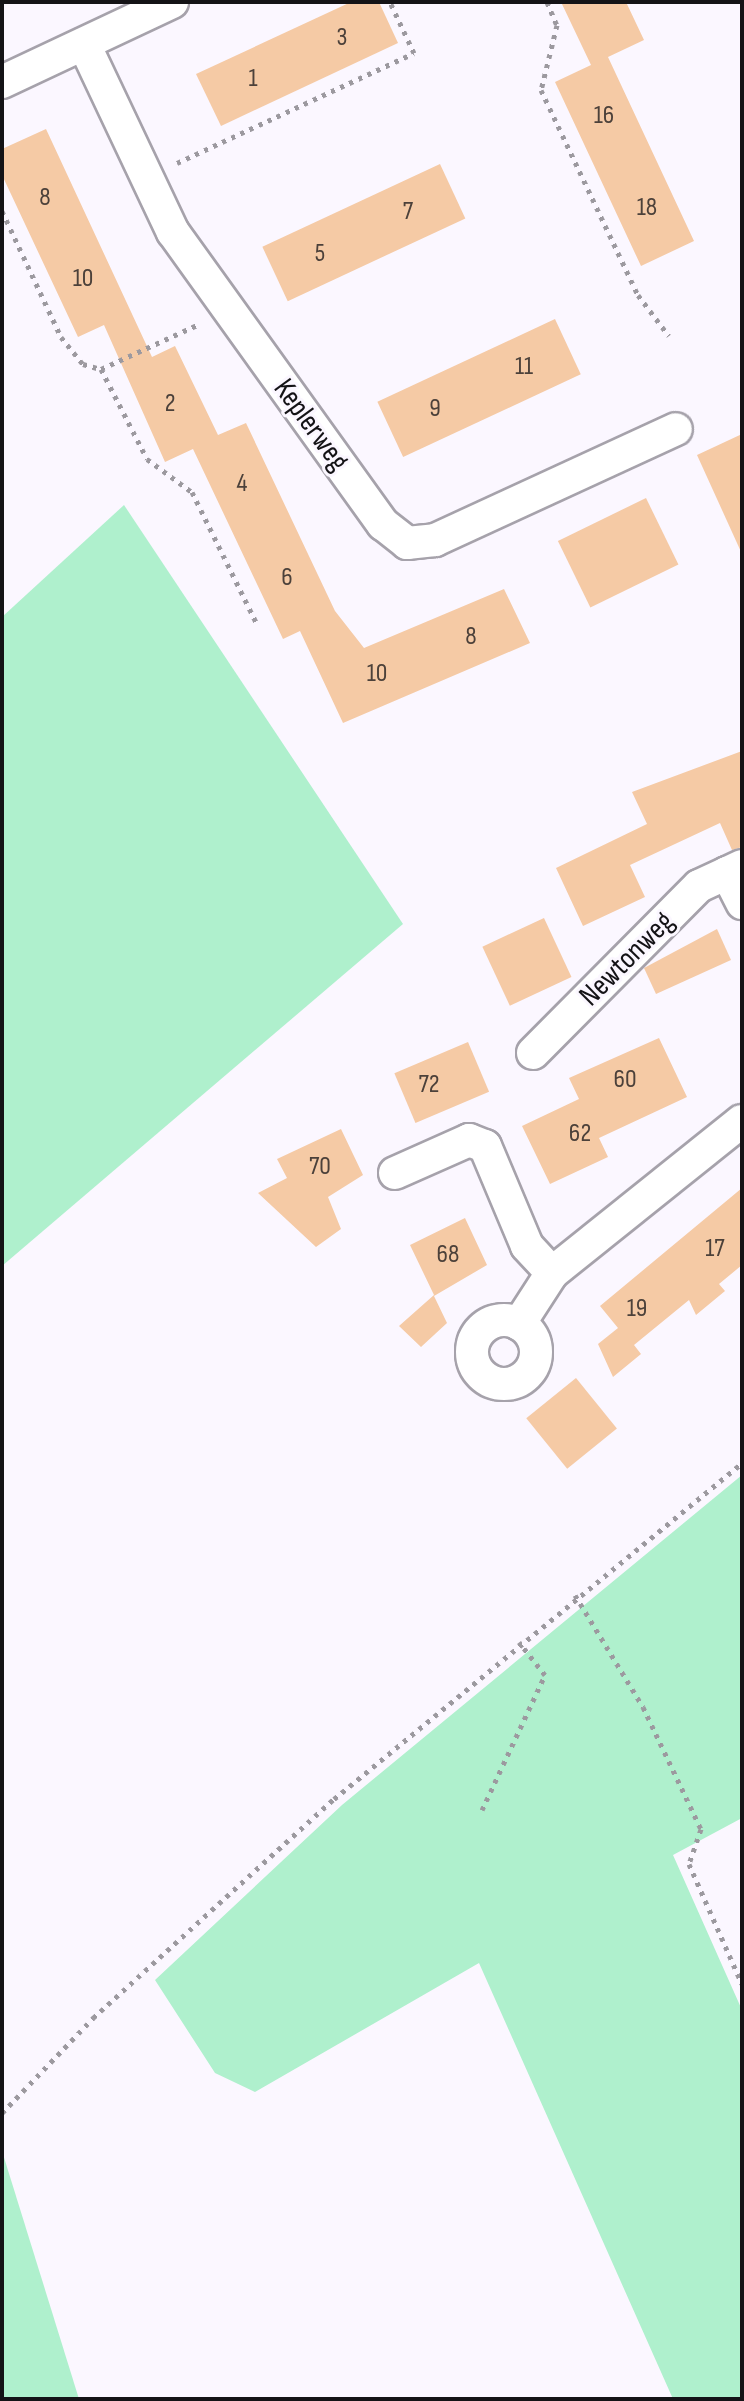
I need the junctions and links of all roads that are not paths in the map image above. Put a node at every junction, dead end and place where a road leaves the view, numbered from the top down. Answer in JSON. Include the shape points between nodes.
{"nodes":[{"id":1,"x":172,"y":2,"type":"edge"},
{"id":2,"x":84,"y":44,"type":"junction"},
{"id":3,"x":2,"y":82,"type":"edge"},
{"id":4,"x":676,"y":429,"type":"dead end"},
{"id":5,"x":734,"y":869,"type":"edge"},
{"id":6,"x":742,"y":903,"type":"edge"},
{"id":7,"x":533,"y":1053,"type":"dead end"},
{"id":8,"x":742,"y":1121,"type":"edge"},
{"id":9,"x":395,"y":1173,"type":"dead end"},
{"id":10,"x":552,"y":1273,"type":"junction"},
{"id":11,"x":519,"y":1324,"type":"dead end"}],
"edges":[{"from":1,"to":2,"type":"street"},
{"from":2,"to":3,"type":"street"},
{"from":2,"to":4,"type":"street","name":"Keplerweg","via":[[173,232],[383,524],[407,543],[435,540]]},
{"from":5,"to":6,"type":"street","name":"Newtonweg"},
{"from":5,"to":7,"type":"street","name":"Newtonweg","via":[[699,886]]},
{"from":8,"to":10,"type":"street"},
{"from":9,"to":10,"type":"street","via":[[469,1140],[485,1146],[527,1246]]},
{"from":10,"to":11,"type":"street"}]}
